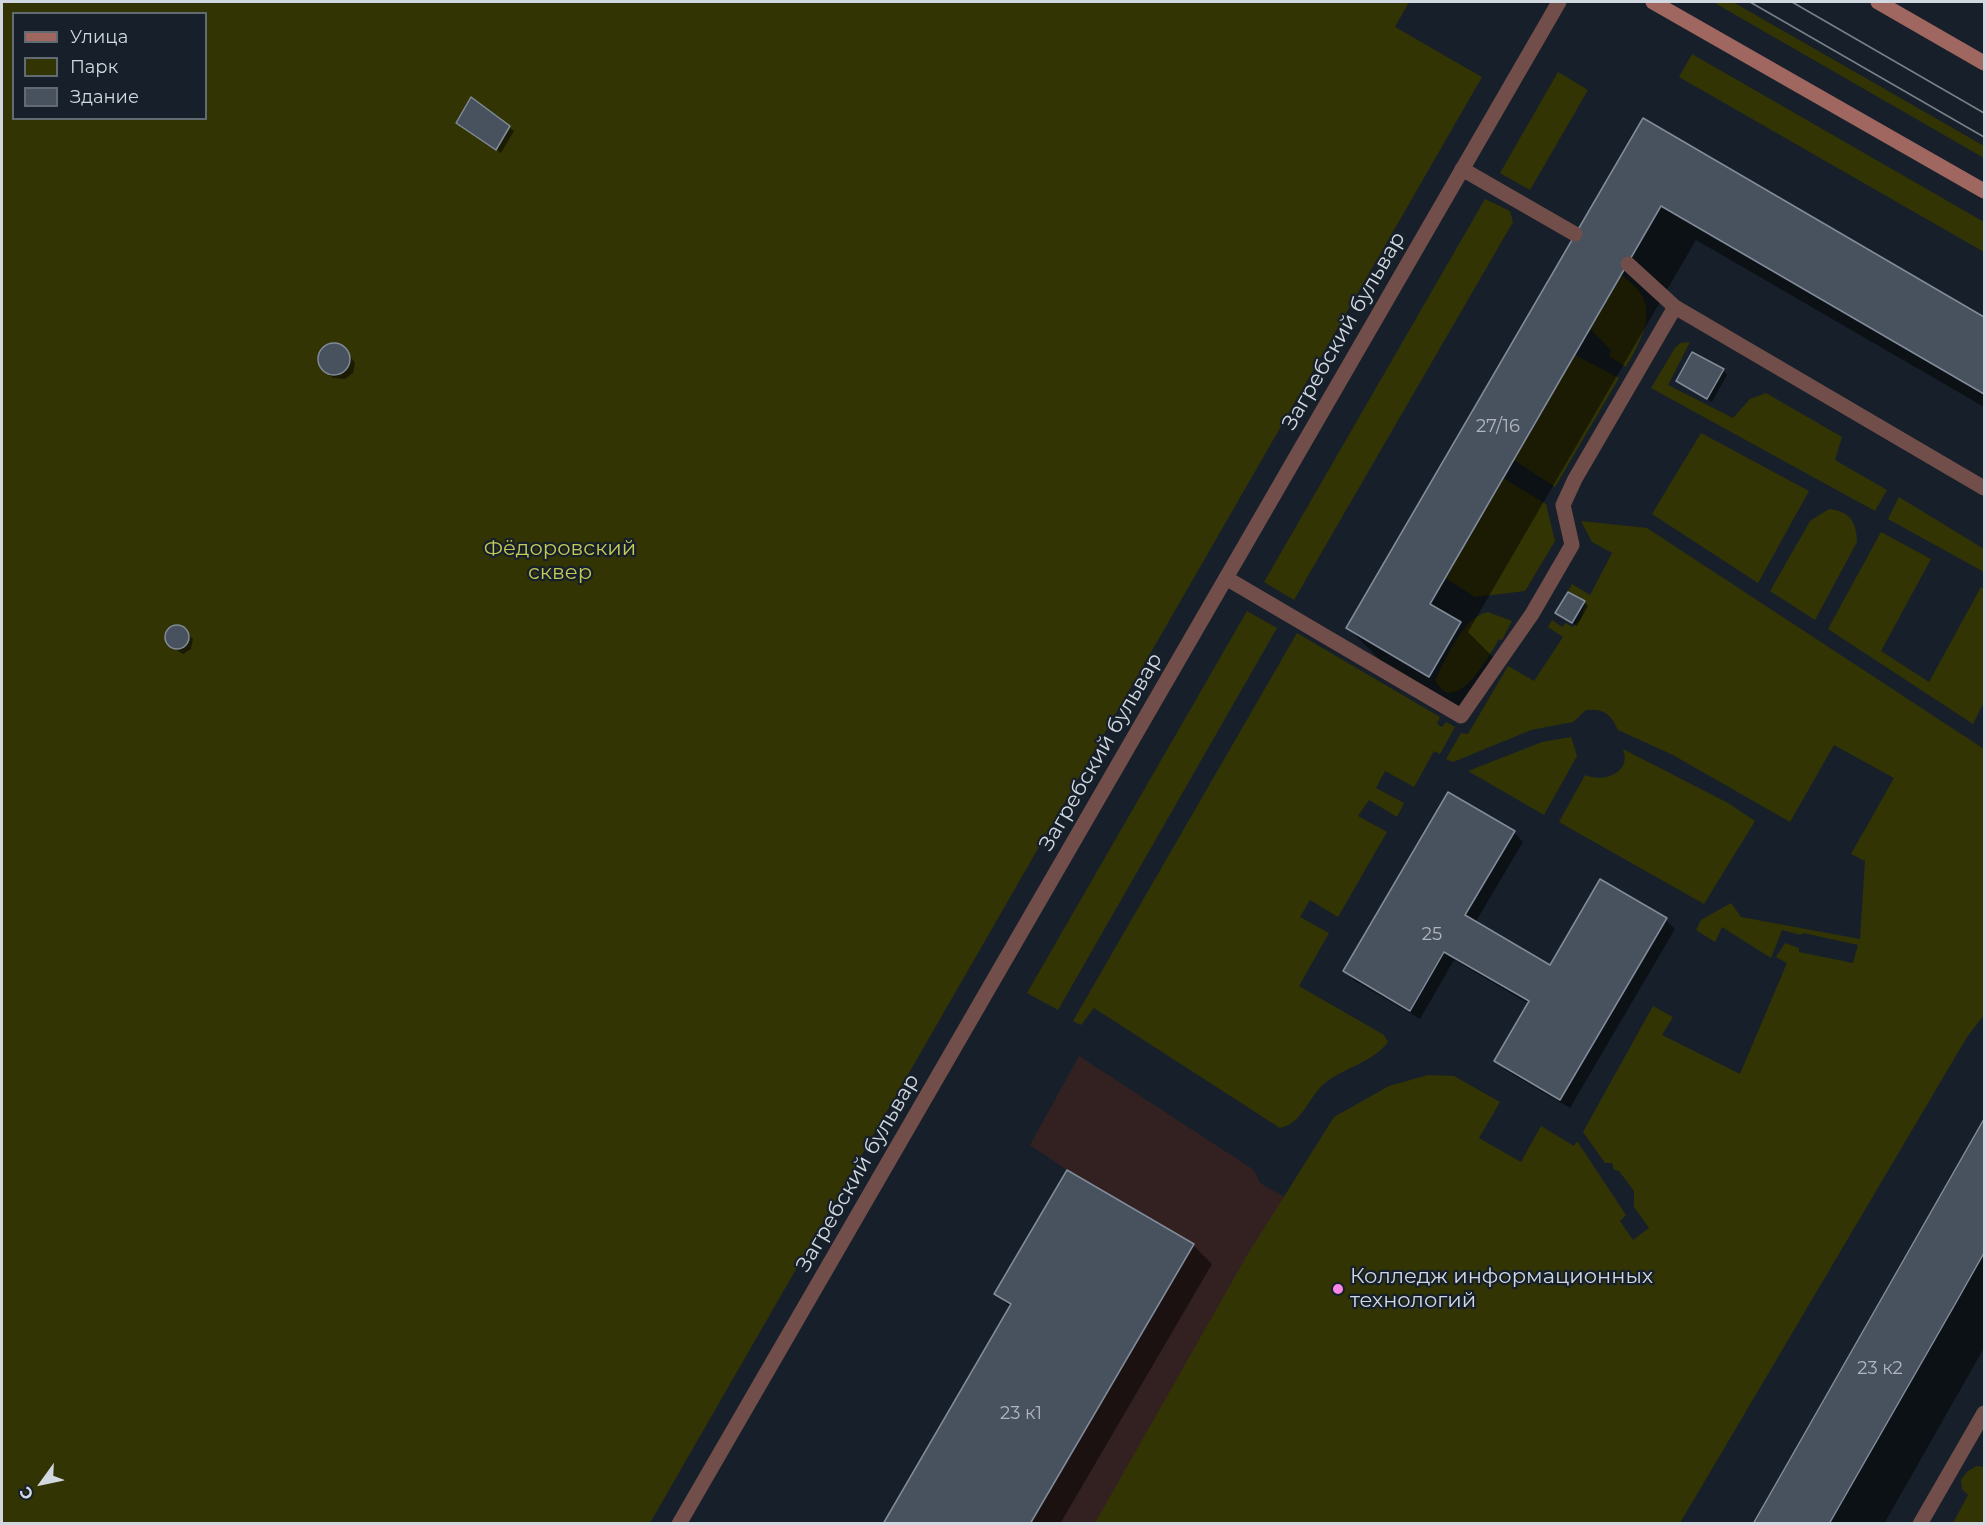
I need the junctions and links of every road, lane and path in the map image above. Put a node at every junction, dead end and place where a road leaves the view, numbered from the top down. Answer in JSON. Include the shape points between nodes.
{"nodes":[{"id":1,"x":1559,"y":2,"type":"edge"},
{"id":2,"x":1653,"y":2,"type":"edge"},
{"id":3,"x":1878,"y":2,"type":"edge"},
{"id":4,"x":1984,"y":63,"type":"edge"},
{"id":5,"x":1462,"y":169,"type":"junction"},
{"id":6,"x":1984,"y":191,"type":"edge"},
{"id":7,"x":1575,"y":234,"type":"dead end"},
{"id":8,"x":1628,"y":264,"type":"dead end"},
{"id":9,"x":1675,"y":307,"type":"junction"},
{"id":10,"x":1984,"y":488,"type":"edge"},
{"id":11,"x":1226,"y":578,"type":"junction"},
{"id":12,"x":1984,"y":1413,"type":"edge"},
{"id":13,"x":679,"y":1524,"type":"edge"},
{"id":14,"x":1920,"y":1524,"type":"edge"}],
"edges":[{"from":1,"to":5,"type":"street","name":"Загребский бульвар"},
{"from":2,"to":6,"type":"street"},
{"from":3,"to":4,"type":"street"},
{"from":5,"to":7,"type":"street"},
{"from":5,"to":11,"type":"street","name":"Загребский бульвар"},
{"from":8,"to":9,"type":"street"},
{"from":9,"to":10,"type":"street"},
{"from":9,"to":11,"type":"street","via":[[1563,505],[1572,544],[1532,614],[1461,716]]},
{"from":11,"to":13,"type":"street","name":"Загребский бульвар"},
{"from":12,"to":14,"type":"street"}]}
